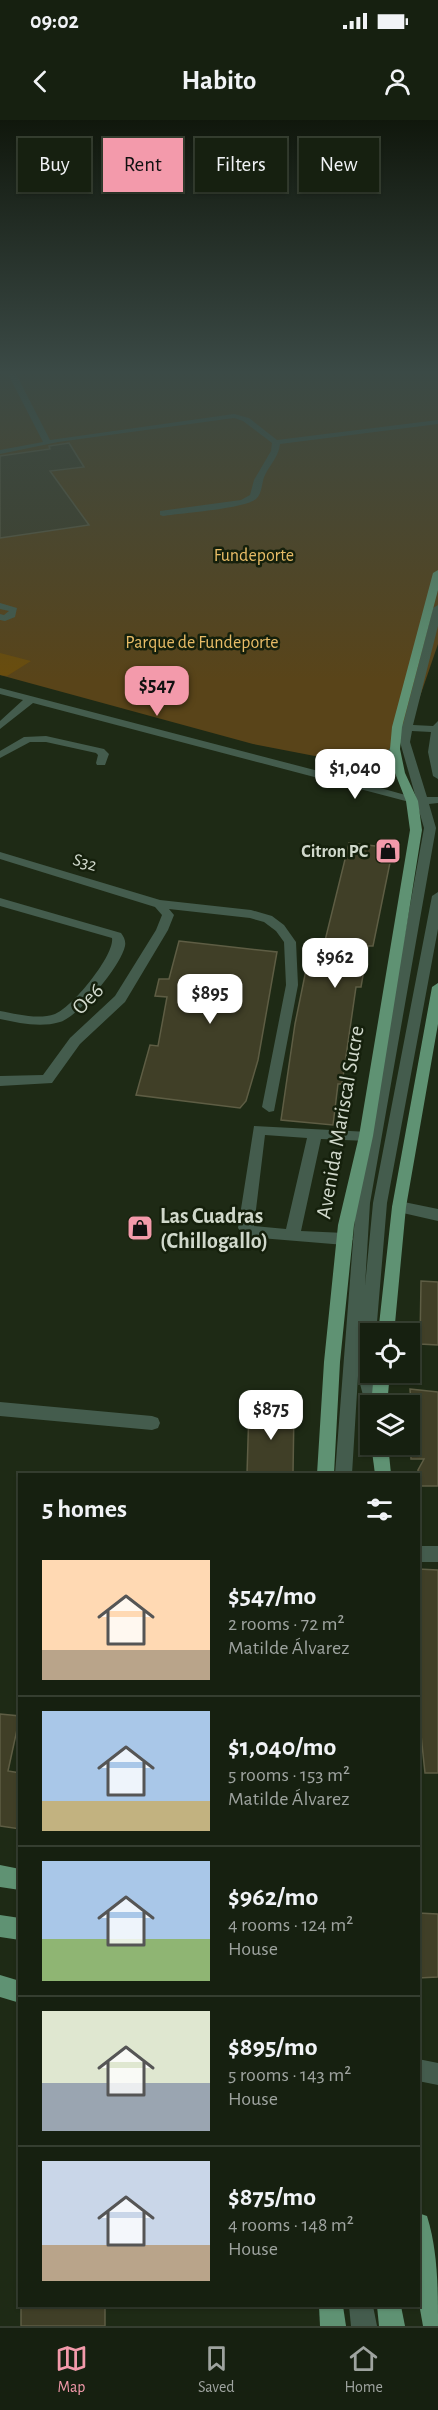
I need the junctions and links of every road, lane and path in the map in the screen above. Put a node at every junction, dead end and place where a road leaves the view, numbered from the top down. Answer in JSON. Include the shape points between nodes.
{"nodes":[{"id":1,"x":262,"y":474,"type":"edge"},
{"id":2,"x":163,"y":513,"type":"dead end"},
{"id":3,"x":438,"y":573,"type":"edge"},
{"id":4,"x":0,"y":606,"type":"edge"},
{"id":5,"x":438,"y":608,"type":"edge"},
{"id":6,"x":0,"y":617,"type":"edge"},
{"id":7,"x":0,"y":691,"type":"edge"},
{"id":8,"x":30,"y":699,"type":"junction"},
{"id":9,"x":0,"y":726,"type":"edge"},
{"id":10,"x":402,"y":727,"type":"junction"},
{"id":11,"x":438,"y":727,"type":"edge"},
{"id":12,"x":395,"y":749,"type":"junction"},
{"id":13,"x":0,"y":756,"type":"edge"},
{"id":14,"x":101,"y":763,"type":"dead end"},
{"id":15,"x":307,"y":771,"type":"junction"},
{"id":16,"x":438,"y":776,"type":"edge"},
{"id":17,"x":438,"y":800,"type":"edge"},
{"id":18,"x":417,"y":801,"type":"junction"},
{"id":19,"x":0,"y":855,"type":"edge"},
{"id":20,"x":438,"y":896,"type":"edge"},
{"id":21,"x":0,"y":902,"type":"edge"},
{"id":22,"x":159,"y":904,"type":"junction"},
{"id":23,"x":434,"y":936,"type":"edge"},
{"id":24,"x":438,"y":987,"type":"edge"},
{"id":25,"x":0,"y":1015,"type":"edge"},
{"id":26,"x":0,"y":1081,"type":"edge"},
{"id":27,"x":269,"y":1107,"type":"dead end"},
{"id":28,"x":315,"y":1132,"type":"junction"},
{"id":29,"x":366,"y":1136,"type":"junction"},
{"id":30,"x":399,"y":1207,"type":"junction"},
{"id":31,"x":438,"y":1215,"type":"edge"},
{"id":32,"x":292,"y":1236,"type":"junction"},
{"id":33,"x":345,"y":1239,"type":"junction"},
{"id":34,"x":387,"y":1323,"type":"edge"},
{"id":35,"x":371,"y":1395,"type":"edge"},
{"id":36,"x":0,"y":1409,"type":"edge"},
{"id":37,"x":152,"y":1423,"type":"dead end"},
{"id":38,"x":377,"y":1455,"type":"edge"},
{"id":39,"x":380,"y":1455,"type":"edge"},
{"id":40,"x":325,"y":1473,"type":"edge"},
{"id":41,"x":343,"y":1473,"type":"edge"},
{"id":42,"x":376,"y":1473,"type":"edge"},
{"id":43,"x":383,"y":1473,"type":"edge"},
{"id":44,"x":420,"y":1554,"type":"edge"},
{"id":45,"x":438,"y":1554,"type":"edge"},
{"id":46,"x":0,"y":1876,"type":"edge"},
{"id":47,"x":18,"y":1880,"type":"edge"},
{"id":48,"x":0,"y":1926,"type":"edge"},
{"id":49,"x":18,"y":1929,"type":"edge"},
{"id":50,"x":0,"y":1986,"type":"edge"},
{"id":51,"x":18,"y":1991,"type":"edge"},
{"id":52,"x":420,"y":2070,"type":"edge"},
{"id":53,"x":438,"y":2074,"type":"edge"},
{"id":54,"x":420,"y":2236,"type":"edge"},
{"id":55,"x":331,"y":2307,"type":"edge"},
{"id":56,"x":361,"y":2307,"type":"edge"},
{"id":57,"x":389,"y":2307,"type":"edge"},
{"id":58,"x":333,"y":2326,"type":"edge"},
{"id":59,"x":364,"y":2326,"type":"edge"},
{"id":60,"x":392,"y":2326,"type":"edge"},
{"id":61,"x":436,"y":2326,"type":"edge"}],
"edges":[{"from":1,"to":2,"type":"street","via":[[253,497],[243,502]]},
{"from":3,"to":10,"type":"main road","name":"Avenida Mariscal Sucre"},
{"from":4,"to":6,"type":"street","via":[[14,610],[12,615]]},
{"from":5,"to":10,"type":"street"},
{"from":7,"to":8,"type":"street"},
{"from":8,"to":9,"type":"street"},
{"from":8,"to":15,"type":"street"},
{"from":10,"to":11,"type":"street"},
{"from":10,"to":12,"type":"main road","name":"Avenida Mariscal Sucre"},
{"from":10,"to":18,"type":"street"},
{"from":11,"to":16,"type":"street","via":[[433,752]]},
{"from":12,"to":15,"type":"street","via":[[384,762],[364,770]]},
{"from":12,"to":18,"type":"main road","name":"Avenida Mariscal Sucre","via":[[400,773]]},
{"from":13,"to":14,"type":"street","via":[[28,739],[46,739],[100,750],[104,754]]},
{"from":15,"to":18,"type":"street"},
{"from":17,"to":18,"type":"street"},
{"from":18,"to":29,"type":"main road","name":"Avenida Mariscal Sucre","via":[[416,830]]},
{"from":18,"to":41,"type":"street","via":[[430,828],[363,1203]]},
{"from":19,"to":22,"type":"street","name":"S32"},
{"from":20,"to":23,"type":"street"},
{"from":21,"to":25,"type":"street","via":[[117,936],[119,946],[108,969],[65,1015],[27,1020]]},
{"from":22,"to":26,"type":"street","name":"Oe6","via":[[168,915],[162,930],[120,999],[75,1041],[46,1080]]},
{"from":22,"to":27,"type":"street","name":"S32","via":[[251,914],[268,919],[290,942],[292,985]]},
{"from":23,"to":35,"type":"street","via":[[380,1203],[365,1368]]},
{"from":24,"to":30,"type":"main road"},
{"from":28,"to":29,"type":"street"},
{"from":28,"to":32,"type":"street"},
{"from":28,"to":32,"type":"street","via":[[259,1130],[246,1228]]},
{"from":29,"to":33,"type":"main road","name":"Avenida Mariscal Sucre"},
{"from":30,"to":31,"type":"street"},
{"from":30,"to":34,"type":"main road"},
{"from":32,"to":33,"type":"street"},
{"from":33,"to":40,"type":"main road","name":"Avenida Mariscal Sucre"},
{"from":36,"to":37,"type":"street"},
{"from":38,"to":42,"type":"main road"},
{"from":39,"to":43,"type":"main road"},
{"from":44,"to":45,"type":"street"},
{"from":46,"to":47,"type":"main road"},
{"from":48,"to":49,"type":"main road"},
{"from":50,"to":51,"type":"main road"},
{"from":52,"to":53,"type":"street"},
{"from":54,"to":61,"type":"main road"},
{"from":55,"to":58,"type":"main road"},
{"from":56,"to":59,"type":"street"},
{"from":57,"to":60,"type":"main road"}]}
